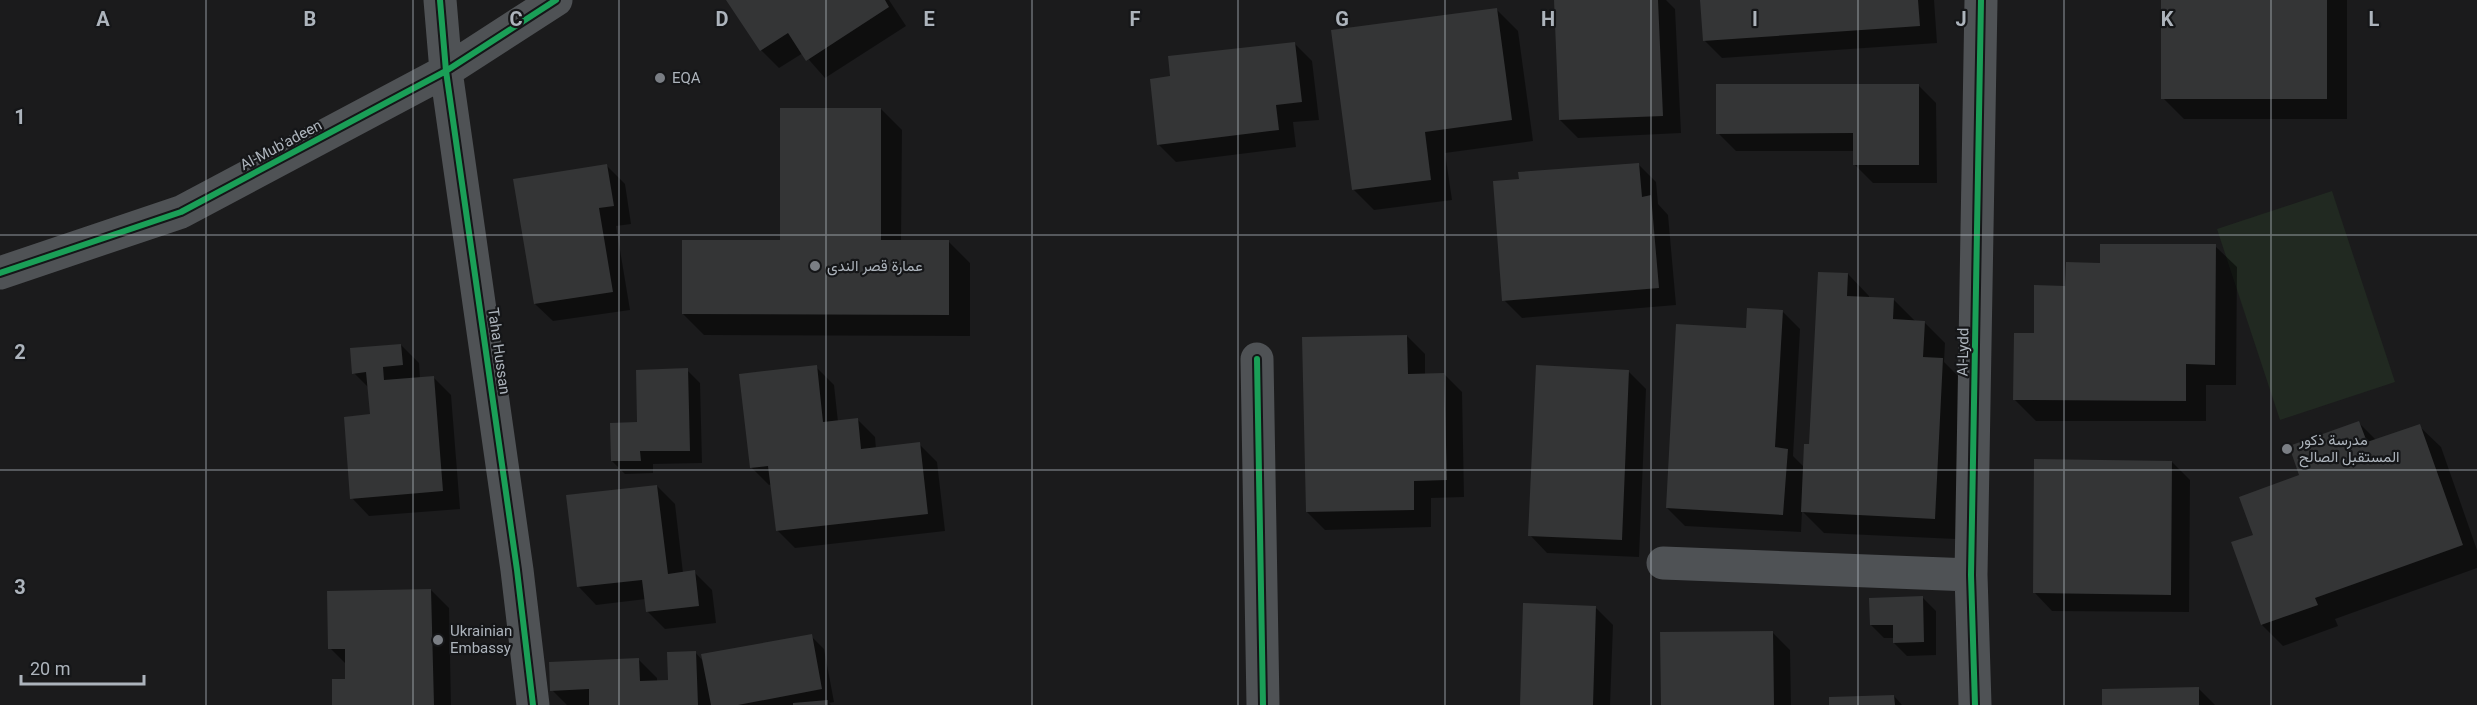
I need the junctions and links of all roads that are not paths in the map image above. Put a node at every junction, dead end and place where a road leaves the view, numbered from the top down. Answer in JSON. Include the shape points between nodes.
{"nodes":[{"id":1,"x":440,"y":0,"type":"edge"},
{"id":2,"x":556,"y":0,"type":"edge"},
{"id":3,"x":1981,"y":0,"type":"edge"},
{"id":4,"x":446,"y":71,"type":"junction"},
{"id":5,"x":0,"y":273,"type":"edge"},
{"id":6,"x":1257,"y":359,"type":"dead end"},
{"id":7,"x":1663,"y":563,"type":"dead end"},
{"id":8,"x":1971,"y":575,"type":"junction"},
{"id":9,"x":533,"y":705,"type":"edge"},
{"id":10,"x":1263,"y":705,"type":"edge"},
{"id":11,"x":1975,"y":705,"type":"edge"}],
"edges":[{"from":1,"to":4,"type":"street","name":"Taha Hussan"},
{"from":2,"to":4,"type":"street","name":"Al-Mub'adeen"},
{"from":3,"to":8,"type":"street","name":"Al-Lydd"},
{"from":4,"to":5,"type":"street","name":"Al-Mub'adeen","via":[[181,212]]},
{"from":4,"to":9,"type":"street","name":"Taha Hussan","via":[[513,536]]},
{"from":6,"to":10,"type":"street"},
{"from":7,"to":8,"type":"street"},
{"from":8,"to":11,"type":"street","name":"Al-Lydd"}]}
